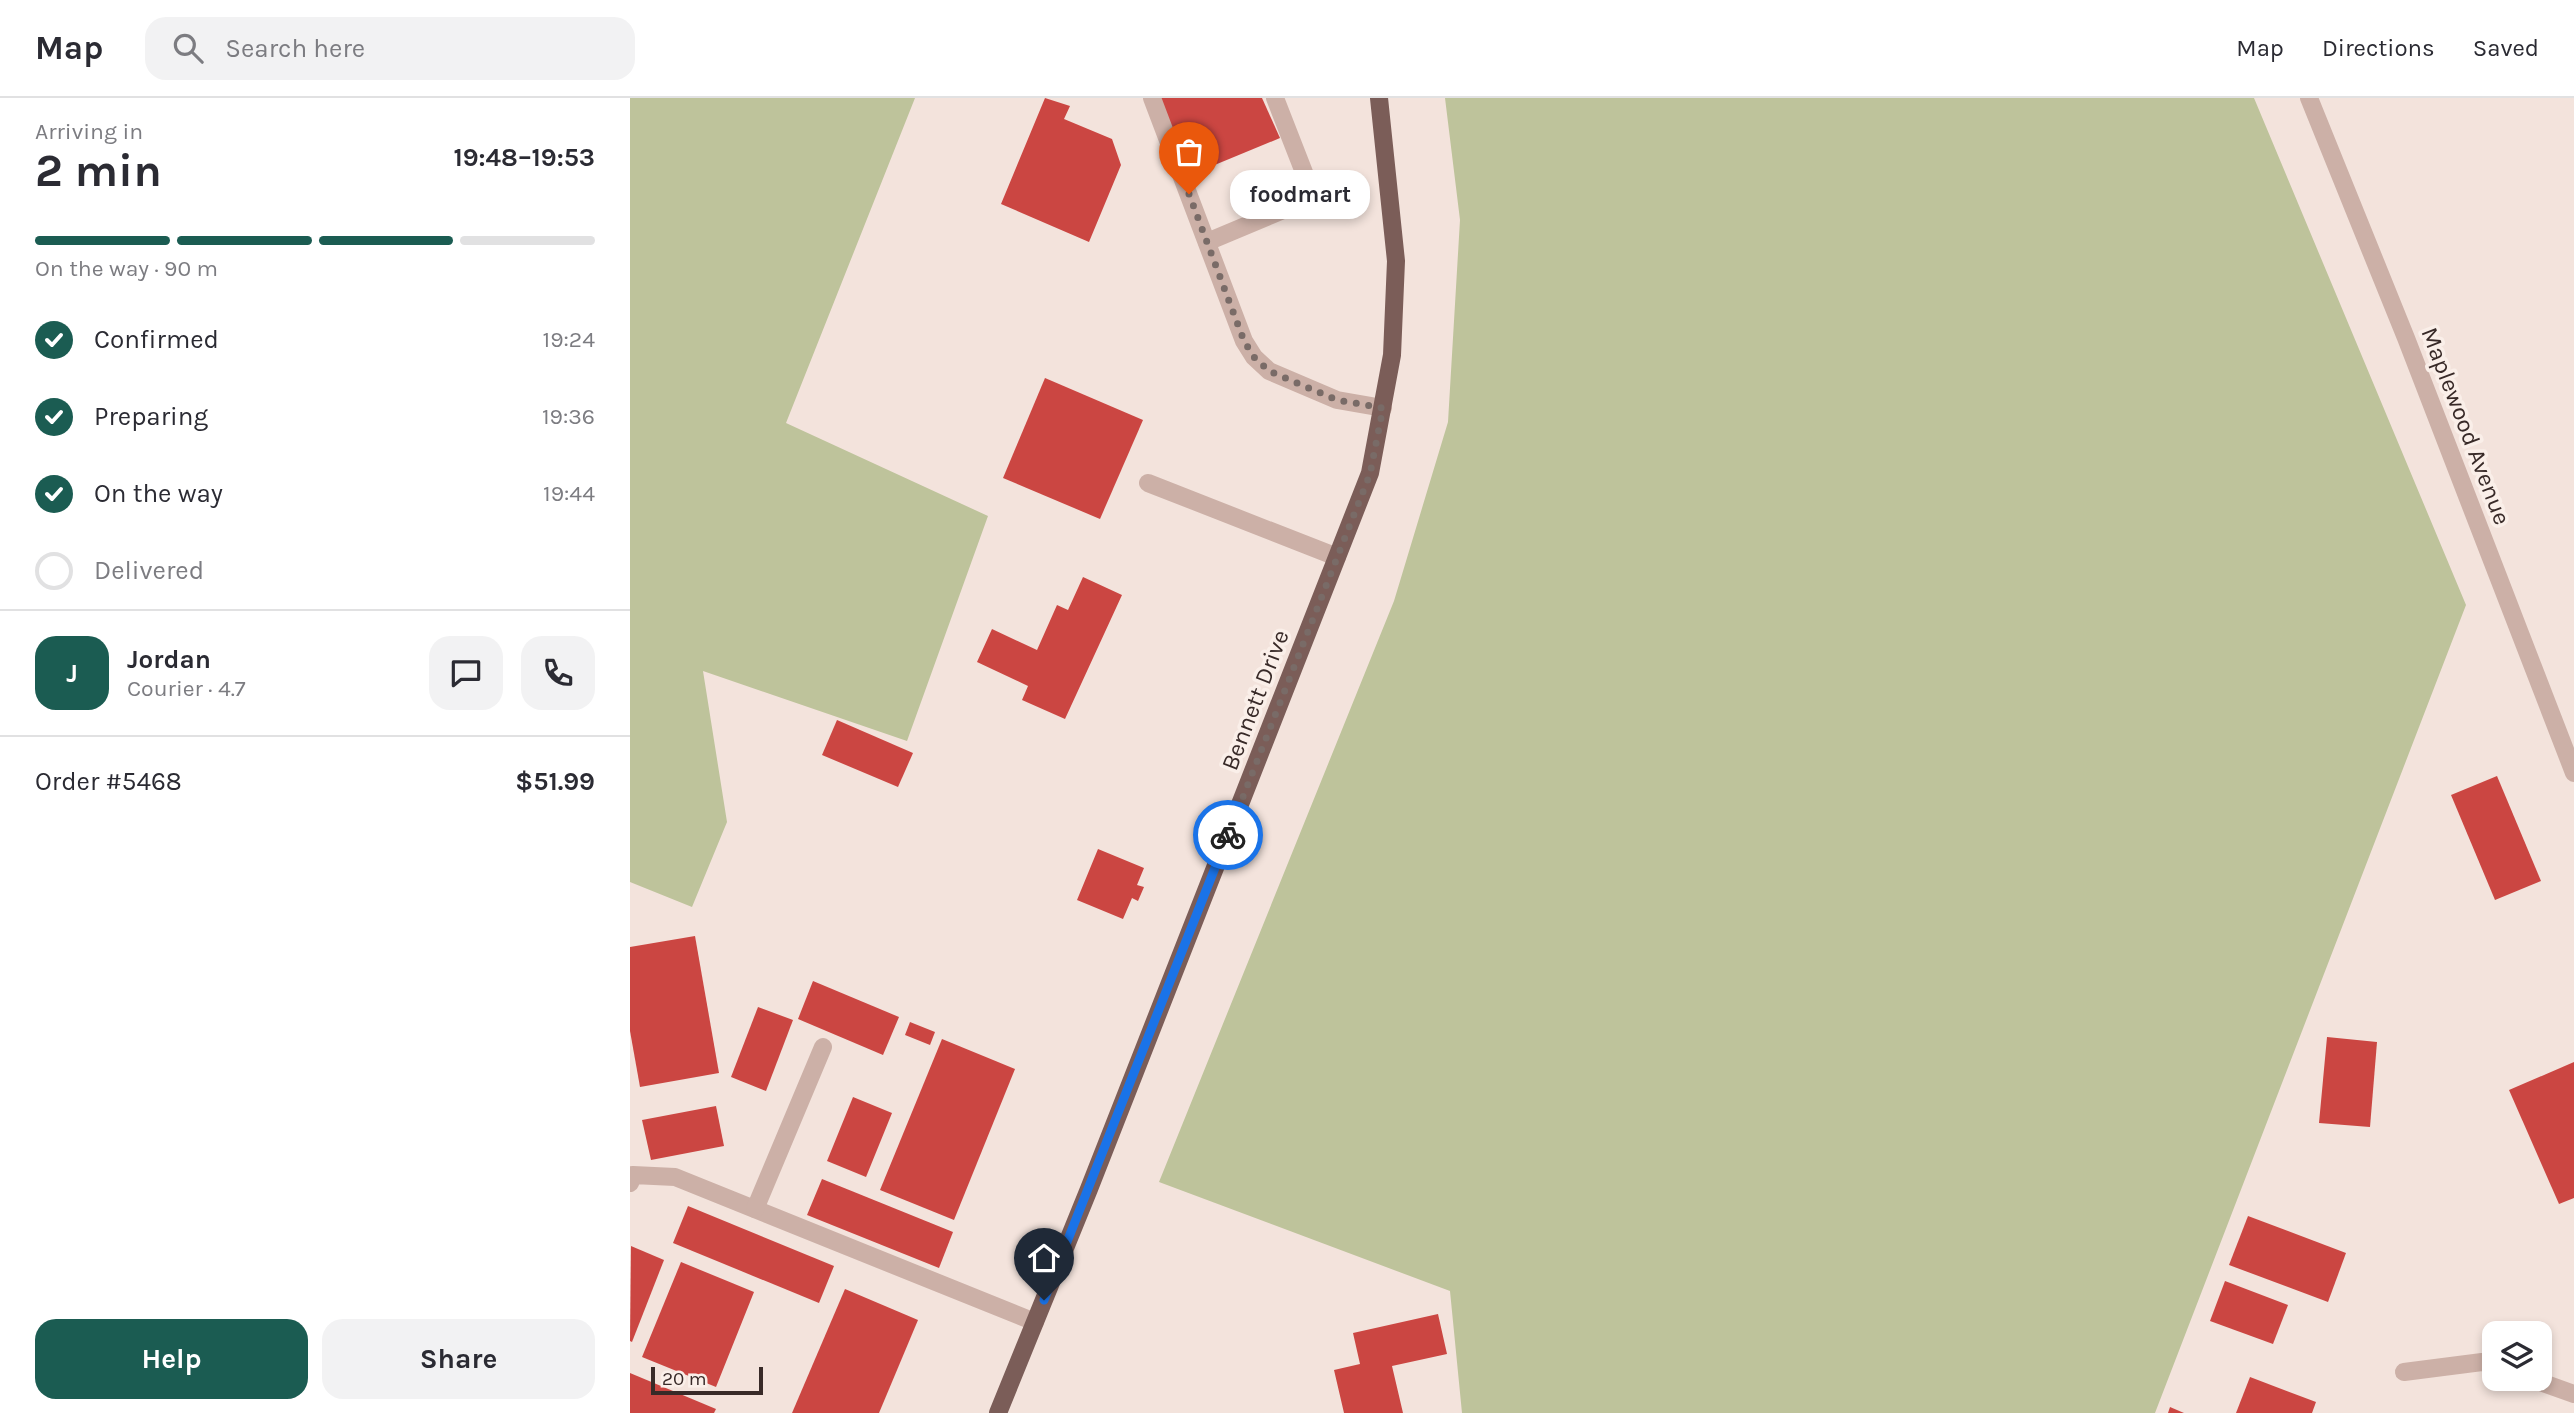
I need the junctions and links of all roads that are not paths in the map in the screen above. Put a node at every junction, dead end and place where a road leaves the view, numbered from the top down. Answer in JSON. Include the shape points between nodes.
{"nodes":[{"id":1,"x":1152,"y":98,"type":"edge"},
{"id":2,"x":1275,"y":98,"type":"edge"},
{"id":3,"x":1378,"y":98,"type":"edge"},
{"id":4,"x":2309,"y":98,"type":"edge"},
{"id":5,"x":1207,"y":242,"type":"junction"},
{"id":6,"x":1383,"y":408,"type":"junction"},
{"id":7,"x":1148,"y":482,"type":"dead end"},
{"id":8,"x":1337,"y":558,"type":"junction"},
{"id":9,"x":2574,"y":773,"type":"edge"},
{"id":10,"x":823,"y":1047,"type":"dead end"},
{"id":11,"x":630,"y":1184,"type":"edge"},
{"id":12,"x":755,"y":1209,"type":"junction"},
{"id":13,"x":1035,"y":1322,"type":"junction"},
{"id":14,"x":2482,"y":1362,"type":"edge"},
{"id":15,"x":2404,"y":1372,"type":"dead end"},
{"id":16,"x":2552,"y":1386,"type":"edge"},
{"id":17,"x":2574,"y":1394,"type":"edge"},
{"id":18,"x":998,"y":1413,"type":"edge"}],
"edges":[{"from":1,"to":5,"type":"street"},
{"from":2,"to":5,"type":"street","via":[[1307,180],[1304,197],[1300,203]]},
{"from":3,"to":6,"type":"main road","name":"Bennett Drive","via":[[1396,261],[1392,355]]},
{"from":4,"to":9,"type":"street","name":"Maplewood Avenue"},
{"from":5,"to":6,"type":"street","via":[[1254,357],[1269,371],[1337,400]]},
{"from":6,"to":8,"type":"main road","name":"Bennett Drive","via":[[1370,474]]},
{"from":7,"to":8,"type":"street"},
{"from":8,"to":13,"type":"main road","name":"Bennett Drive"},
{"from":10,"to":12,"type":"street"},
{"from":11,"to":12,"type":"street","via":[[633,1175],[675,1177]]},
{"from":12,"to":13,"type":"street"},
{"from":13,"to":18,"type":"main road","name":"Bennett Drive"},
{"from":14,"to":15,"type":"street"},
{"from":16,"to":17,"type":"street"}]}
